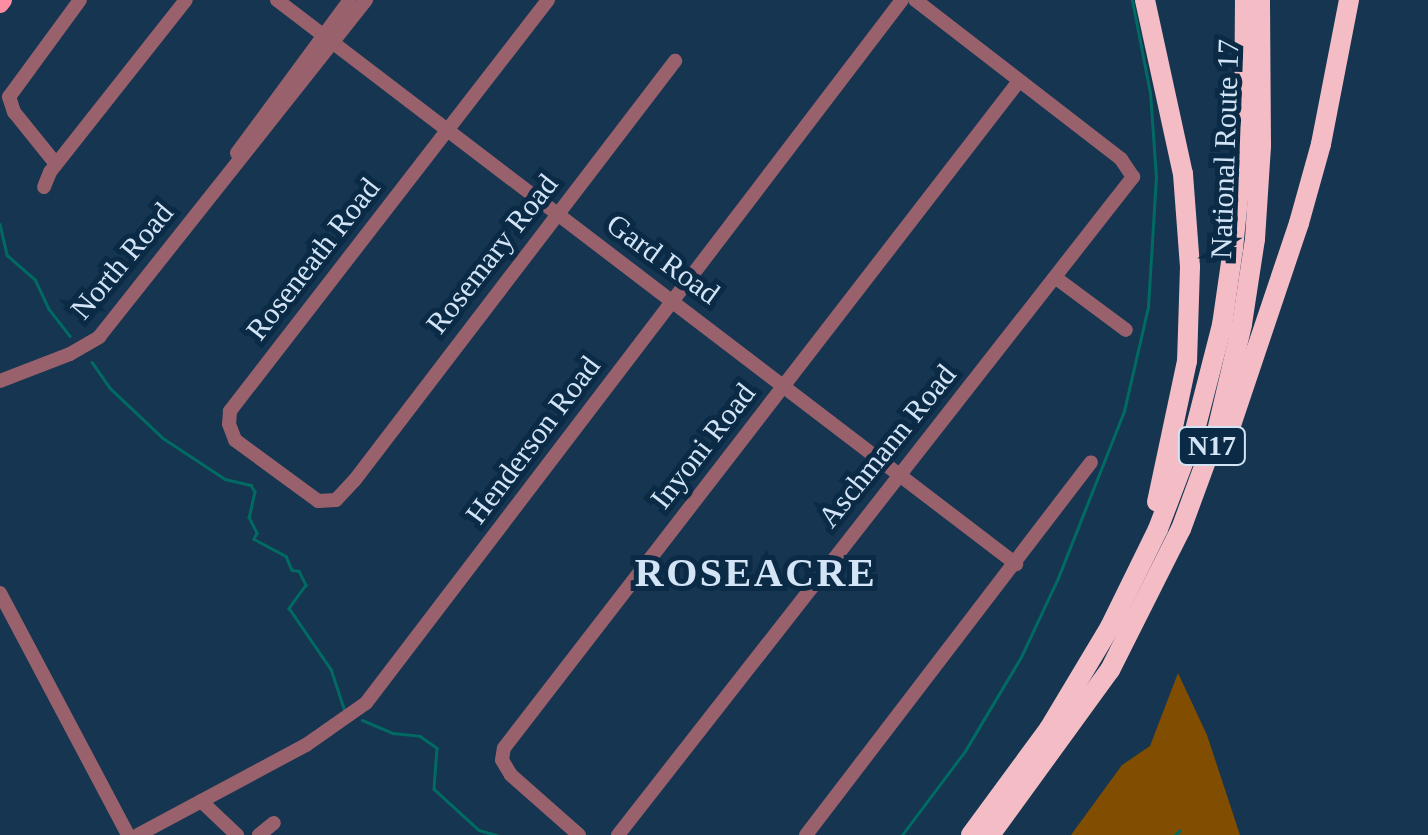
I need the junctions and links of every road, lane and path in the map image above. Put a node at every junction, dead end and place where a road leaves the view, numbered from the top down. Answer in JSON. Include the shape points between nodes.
{"nodes":[{"id":1,"x":80,"y":0,"type":"edge"},
{"id":2,"x":277,"y":0,"type":"edge"},
{"id":3,"x":350,"y":0,"type":"edge"},
{"id":4,"x":366,"y":0,"type":"edge"},
{"id":5,"x":548,"y":0,"type":"edge"},
{"id":6,"x":902,"y":0,"type":"edge"},
{"id":7,"x":914,"y":0,"type":"edge"},
{"id":8,"x":1145,"y":0,"type":"edge"},
{"id":9,"x":1245,"y":0,"type":"edge"},
{"id":10,"x":1260,"y":0,"type":"edge"},
{"id":11,"x":1349,"y":0,"type":"edge"},
{"id":12,"x":179,"y":2,"type":"edge"},
{"id":13,"x":328,"y":39,"type":"junction"},
{"id":14,"x":675,"y":61,"type":"dead end"},
{"id":15,"x":1019,"y":81,"type":"junction"},
{"id":16,"x":447,"y":130,"type":"junction"},
{"id":17,"x":56,"y":164,"type":"junction"},
{"id":18,"x":44,"y":187,"type":"dead end"},
{"id":19,"x":558,"y":214,"type":"junction"},
{"id":20,"x":1056,"y":278,"type":"junction"},
{"id":21,"x":672,"y":301,"type":"junction"},
{"id":22,"x":1126,"y":330,"type":"dead end"},
{"id":23,"x":0,"y":381,"type":"edge"},
{"id":24,"x":786,"y":386,"type":"junction"},
{"id":25,"x":1091,"y":462,"type":"dead end"},
{"id":26,"x":902,"y":474,"type":"junction"},
{"id":27,"x":354,"y":481,"type":"joint"},
{"id":28,"x":1016,"y":564,"type":"junction"},
{"id":29,"x":1130,"y":590,"type":"junction"},
{"id":30,"x":0,"y":592,"type":"edge"},
{"id":31,"x":1110,"y":670,"type":"junction"},
{"id":32,"x":201,"y":801,"type":"junction"},
{"id":33,"x":274,"y":823,"type":"dead end"},
{"id":34,"x":128,"y":835,"type":"edge"},
{"id":35,"x":138,"y":835,"type":"edge"},
{"id":36,"x":238,"y":835,"type":"edge"},
{"id":37,"x":259,"y":835,"type":"edge"},
{"id":38,"x":579,"y":835,"type":"edge"},
{"id":39,"x":618,"y":835,"type":"edge"},
{"id":40,"x":806,"y":835,"type":"edge"},
{"id":41,"x":971,"y":835,"type":"edge"},
{"id":42,"x":990,"y":835,"type":"edge"}],
"edges":[{"from":1,"to":17,"type":"street","via":[[9,97]]},
{"from":2,"to":13,"type":"street","name":"Gard Road"},
{"from":3,"to":13,"type":"street","name":"North Road"},
{"from":4,"to":13,"type":"street","name":"North Road"},
{"from":5,"to":16,"type":"street","name":"Roseneath Road"},
{"from":6,"to":21,"type":"street","name":"Henderson Road"},
{"from":7,"to":15,"type":"street"},
{"from":8,"to":29,"type":"highway","via":[[1183,174],[1190,311],[1170,452]]},
{"from":9,"to":29,"type":"highway","number":"N17","via":[[1244,139],[1222,325],[1182,468]]},
{"from":10,"to":31,"type":"highway","name":"National Route 17","number":"N17","via":[[1258,208],[1229,384],[1181,529]]},
{"from":11,"to":31,"type":"highway","via":[[1320,144],[1257,353],[1182,550]]},
{"from":12,"to":17,"type":"street"},
{"from":13,"to":16,"type":"street","name":"Gard Road"},
{"from":13,"to":23,"type":"street","name":"North Road","via":[[99,337]]},
{"from":14,"to":19,"type":"street","name":"Rosemary Road"},
{"from":15,"to":20,"type":"street","name":"Aschmann Road","via":[[1133,172]]},
{"from":15,"to":24,"type":"street","name":"Inyoni Road"},
{"from":16,"to":19,"type":"street","name":"Gard Road"},
{"from":16,"to":27,"type":"street","name":"Roseneath Road","via":[[229,415],[235,440],[309,496],[336,500]]},
{"from":17,"to":18,"type":"street"},
{"from":19,"to":21,"type":"street","name":"Gard Road"},
{"from":19,"to":27,"type":"street","name":"Rosemary Road"},
{"from":20,"to":22,"type":"street"},
{"from":20,"to":26,"type":"street","name":"Aschmann Road"},
{"from":21,"to":24,"type":"street","name":"Gard Road"},
{"from":21,"to":32,"type":"street","name":"Henderson Road","via":[[366,703],[306,745]]},
{"from":24,"to":26,"type":"street","name":"Gard Road"},
{"from":24,"to":38,"type":"street","name":"Inyoni Road","via":[[502,752],[511,775]]},
{"from":25,"to":28,"type":"street"},
{"from":26,"to":28,"type":"street","name":"Gard Road"},
{"from":26,"to":39,"type":"street","name":"Aschmann Road"},
{"from":28,"to":40,"type":"street"},
{"from":29,"to":41,"type":"highway","number":"N17","via":[[1049,729]]},
{"from":30,"to":34,"type":"street"},
{"from":31,"to":42,"type":"highway","name":"National Route 17","number":"N17"},
{"from":32,"to":35,"type":"street","name":"Henderson Road"},
{"from":32,"to":36,"type":"street"},
{"from":33,"to":37,"type":"street"}]}
